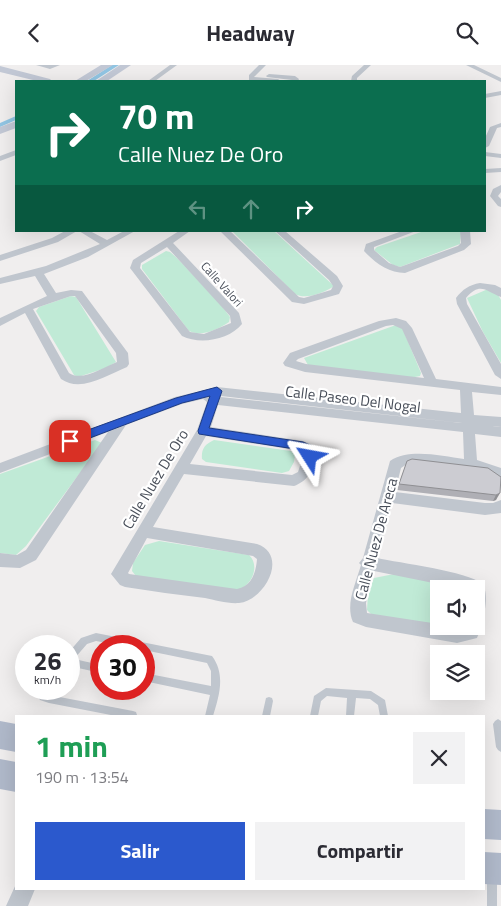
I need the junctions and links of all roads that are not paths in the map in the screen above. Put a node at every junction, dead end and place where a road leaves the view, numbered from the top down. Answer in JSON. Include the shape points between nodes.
{"nodes":[{"id":1,"x":39,"y":65,"type":"edge"},
{"id":2,"x":108,"y":65,"type":"edge"},
{"id":3,"x":126,"y":65,"type":"edge"},
{"id":4,"x":174,"y":65,"type":"edge"},
{"id":5,"x":262,"y":65,"type":"edge"},
{"id":6,"x":368,"y":65,"type":"edge"},
{"id":7,"x":469,"y":65,"type":"edge"},
{"id":8,"x":55,"y":66,"type":"edge"},
{"id":9,"x":274,"y":67,"type":"dead end"},
{"id":10,"x":0,"y":69,"type":"edge"},
{"id":11,"x":268,"y":78,"type":"edge"},
{"id":12,"x":43,"y":80,"type":"edge"},
{"id":13,"x":82,"y":80,"type":"edge"},
{"id":14,"x":103,"y":80,"type":"edge"},
{"id":15,"x":152,"y":80,"type":"edge"},
{"id":16,"x":295,"y":80,"type":"edge"},
{"id":17,"x":354,"y":80,"type":"edge"},
{"id":18,"x":501,"y":80,"type":"edge"},
{"id":19,"x":501,"y":93,"type":"edge"},
{"id":20,"x":486,"y":96,"type":"edge"},
{"id":21,"x":15,"y":124,"type":"edge"},
{"id":22,"x":501,"y":125,"type":"edge"},
{"id":23,"x":0,"y":131,"type":"edge"},
{"id":24,"x":491,"y":133,"type":"junction"},
{"id":25,"x":501,"y":135,"type":"edge"},
{"id":26,"x":486,"y":144,"type":"edge"},
{"id":27,"x":15,"y":152,"type":"edge"},
{"id":28,"x":486,"y":154,"type":"edge"},
{"id":29,"x":501,"y":157,"type":"edge"},
{"id":30,"x":0,"y":159,"type":"edge"},
{"id":31,"x":501,"y":170,"type":"edge"},
{"id":32,"x":486,"y":171,"type":"edge"},
{"id":33,"x":501,"y":188,"type":"edge"},
{"id":34,"x":497,"y":204,"type":"edge"},
{"id":35,"x":70,"y":232,"type":"edge"},
{"id":36,"x":85,"y":232,"type":"edge"},
{"id":37,"x":103,"y":232,"type":"edge"},
{"id":38,"x":128,"y":232,"type":"edge"},
{"id":39,"x":184,"y":232,"type":"edge"},
{"id":40,"x":225,"y":232,"type":"edge"},
{"id":41,"x":280,"y":232,"type":"edge"},
{"id":42,"x":409,"y":232,"type":"edge"},
{"id":43,"x":465,"y":232,"type":"edge"},
{"id":44,"x":117,"y":239,"type":"junction"},
{"id":45,"x":168,"y":243,"type":"junction"},
{"id":46,"x":107,"y":244,"type":"junction"},
{"id":47,"x":0,"y":245,"type":"edge"},
{"id":48,"x":17,"y":252,"type":"junction"},
{"id":49,"x":0,"y":258,"type":"edge"},
{"id":50,"x":34,"y":273,"type":"junction"},
{"id":51,"x":13,"y":280,"type":"junction"},
{"id":52,"x":0,"y":281,"type":"edge"},
{"id":53,"x":0,"y":287,"type":"edge"},
{"id":54,"x":501,"y":294,"type":"edge"},
{"id":55,"x":48,"y":300,"type":"junction"},
{"id":56,"x":27,"y":308,"type":"junction"},
{"id":57,"x":0,"y":323,"type":"edge"},
{"id":58,"x":501,"y":375,"type":"edge"},
{"id":59,"x":432,"y":383,"type":"junction"},
{"id":60,"x":466,"y":387,"type":"junction"},
{"id":61,"x":501,"y":391,"type":"edge"},
{"id":62,"x":211,"y":395,"type":"junction"},
{"id":63,"x":122,"y":421,"type":"junction"},
{"id":64,"x":501,"y":422,"type":"edge"},
{"id":65,"x":468,"y":424,"type":"junction"},
{"id":66,"x":203,"y":431,"type":"junction"},
{"id":67,"x":501,"y":432,"type":"edge"},
{"id":68,"x":471,"y":465,"type":"junction"},
{"id":69,"x":0,"y":468,"type":"edge"},
{"id":70,"x":181,"y":468,"type":"junction"},
{"id":71,"x":501,"y":479,"type":"edge"},
{"id":72,"x":386,"y":497,"type":"junction"},
{"id":73,"x":501,"y":506,"type":"edge"},
{"id":74,"x":143,"y":531,"type":"junction"},
{"id":75,"x":0,"y":560,"type":"edge"},
{"id":76,"x":368,"y":563,"type":"junction"},
{"id":77,"x":461,"y":580,"type":"edge"},
{"id":78,"x":430,"y":631,"type":"edge"},
{"id":79,"x":80,"y":646,"type":"edge"},
{"id":80,"x":155,"y":679,"type":"edge"},
{"id":81,"x":214,"y":691,"type":"junction"},
{"id":82,"x":352,"y":693,"type":"junction"},
{"id":83,"x":53,"y":700,"type":"edge"},
{"id":84,"x":269,"y":701,"type":"dead end"},
{"id":85,"x":132,"y":715,"type":"edge"},
{"id":86,"x":209,"y":715,"type":"edge"},
{"id":87,"x":266,"y":715,"type":"edge"},
{"id":88,"x":314,"y":715,"type":"edge"},
{"id":89,"x":350,"y":715,"type":"edge"},
{"id":90,"x":384,"y":715,"type":"edge"},
{"id":91,"x":498,"y":724,"type":"dead end"},
{"id":92,"x":0,"y":735,"type":"edge"},
{"id":93,"x":15,"y":739,"type":"edge"},
{"id":94,"x":501,"y":747,"type":"edge"},
{"id":95,"x":0,"y":774,"type":"edge"},
{"id":96,"x":15,"y":777,"type":"edge"},
{"id":97,"x":485,"y":824,"type":"edge"},
{"id":98,"x":501,"y":825,"type":"edge"},
{"id":99,"x":492,"y":869,"type":"edge"},
{"id":100,"x":25,"y":890,"type":"edge"},
{"id":101,"x":17,"y":906,"type":"edge"},
{"id":102,"x":492,"y":906,"type":"edge"}],
"edges":[{"from":1,"to":8,"type":"street"},
{"from":2,"to":13,"type":"main road"},
{"from":3,"to":14,"type":"main road"},
{"from":4,"to":15,"type":"street"},
{"from":5,"to":11,"type":"street","via":[[250,78]]},
{"from":6,"to":17,"type":"street","via":[[356,74]]},
{"from":7,"to":18,"type":"street"},
{"from":9,"to":11,"type":"street"},
{"from":10,"to":12,"type":"main road"},
{"from":11,"to":16,"type":"street"},
{"from":19,"to":20,"type":"street"},
{"from":21,"to":23,"type":"main road"},
{"from":22,"to":24,"type":"street","via":[[494,127]]},
{"from":24,"to":25,"type":"street"},
{"from":24,"to":26,"type":"street"},
{"from":27,"to":30,"type":"street"},
{"from":28,"to":29,"type":"street"},
{"from":31,"to":32,"type":"street"},
{"from":33,"to":34,"type":"street","via":[[494,193]]},
{"from":35,"to":48,"type":"street"},
{"from":36,"to":46,"type":"street"},
{"from":37,"to":44,"type":"street"},
{"from":38,"to":44,"type":"street"},
{"from":39,"to":45,"type":"street"},
{"from":40,"to":41,"type":"street","via":[[296,300],[304,301],[335,291],[338,286],[333,278]]},
{"from":42,"to":43,"type":"street","via":[[369,246],[369,251],[392,268],[405,270],[461,248],[466,244]]},
{"from":44,"to":46,"type":"street"},
{"from":45,"to":45,"type":"street","name":"Calle Valori","via":[[235,315],[237,324],[204,338],[186,334],[135,268],[136,262]]},
{"from":46,"to":50,"type":"street"},
{"from":47,"to":48,"type":"street"},
{"from":48,"to":49,"type":"street"},
{"from":50,"to":51,"type":"street"},
{"from":50,"to":55,"type":"street"},
{"from":51,"to":52,"type":"street"},
{"from":51,"to":53,"type":"street"},
{"from":54,"to":58,"type":"street","via":[[494,287],[482,285],[463,293],[461,298]]},
{"from":55,"to":56,"type":"street"},
{"from":55,"to":56,"type":"street","via":[[78,293],[122,353],[124,361],[120,367],[84,380],[68,379]]},
{"from":56,"to":57,"type":"street"},
{"from":59,"to":59,"type":"street","via":[[408,328],[394,321],[300,354],[289,363],[305,368]]},
{"from":59,"to":60,"type":"street"},
{"from":60,"to":61,"type":"street"},
{"from":60,"to":65,"type":"street"},
{"from":62,"to":63,"type":"street","name":"Calle Paseo Del Nogal"},
{"from":62,"to":65,"type":"street","name":"Calle Paseo Del Nogal"},
{"from":62,"to":66,"type":"street","name":"Calle Nuez De Oro"},
{"from":63,"to":69,"type":"street","name":"Calle Paseo Del Nogal"},
{"from":63,"to":75,"type":"street","via":[[31,555],[18,563]]},
{"from":64,"to":65,"type":"street","name":"Calle Paseo Del Nogal"},
{"from":65,"to":67,"type":"street","name":"Calle Paseo Del Nogal"},
{"from":65,"to":68,"type":"street"},
{"from":66,"to":70,"type":"street","name":"Calle Nuez De Oro"},
{"from":66,"to":70,"type":"street","via":[[303,447],[308,449],[310,457],[303,475],[294,481]]},
{"from":68,"to":71,"type":"street","via":[[493,470]]},
{"from":68,"to":72,"type":"street","name":"Calle Nuez De Areca","via":[[402,460],[395,465]]},
{"from":70,"to":74,"type":"street","name":"Calle Nuez De Oro"},
{"from":72,"to":73,"type":"street","via":[[485,509]]},
{"from":72,"to":76,"type":"street","name":"Calle Nuez De Areca"},
{"from":74,"to":74,"type":"street","name":"Calle Nuez De Oro","via":[[256,550],[265,556],[257,587],[246,595],[237,596],[126,580],[120,576],[120,569]]},
{"from":76,"to":77,"type":"street"},
{"from":76,"to":78,"type":"street","name":"Calle Nuez De Areca","via":[[359,617]]},
{"from":79,"to":81,"type":"lane","via":[[96,637],[209,659],[217,674]]},
{"from":80,"to":81,"type":"lane"},
{"from":81,"to":86,"type":"lane"},
{"from":82,"to":88,"type":"lane","via":[[334,691],[321,695]]},
{"from":82,"to":89,"type":"lane"},
{"from":82,"to":90,"type":"lane","via":[[378,699]]},
{"from":83,"to":85,"type":"lane"},
{"from":84,"to":87,"type":"lane"},
{"from":91,"to":94,"type":"lane"},
{"from":92,"to":93,"type":"main road"},
{"from":95,"to":96,"type":"main road"},
{"from":97,"to":98,"type":"main road"},
{"from":99,"to":102,"type":"lane"},
{"from":100,"to":101,"type":"street"}]}
